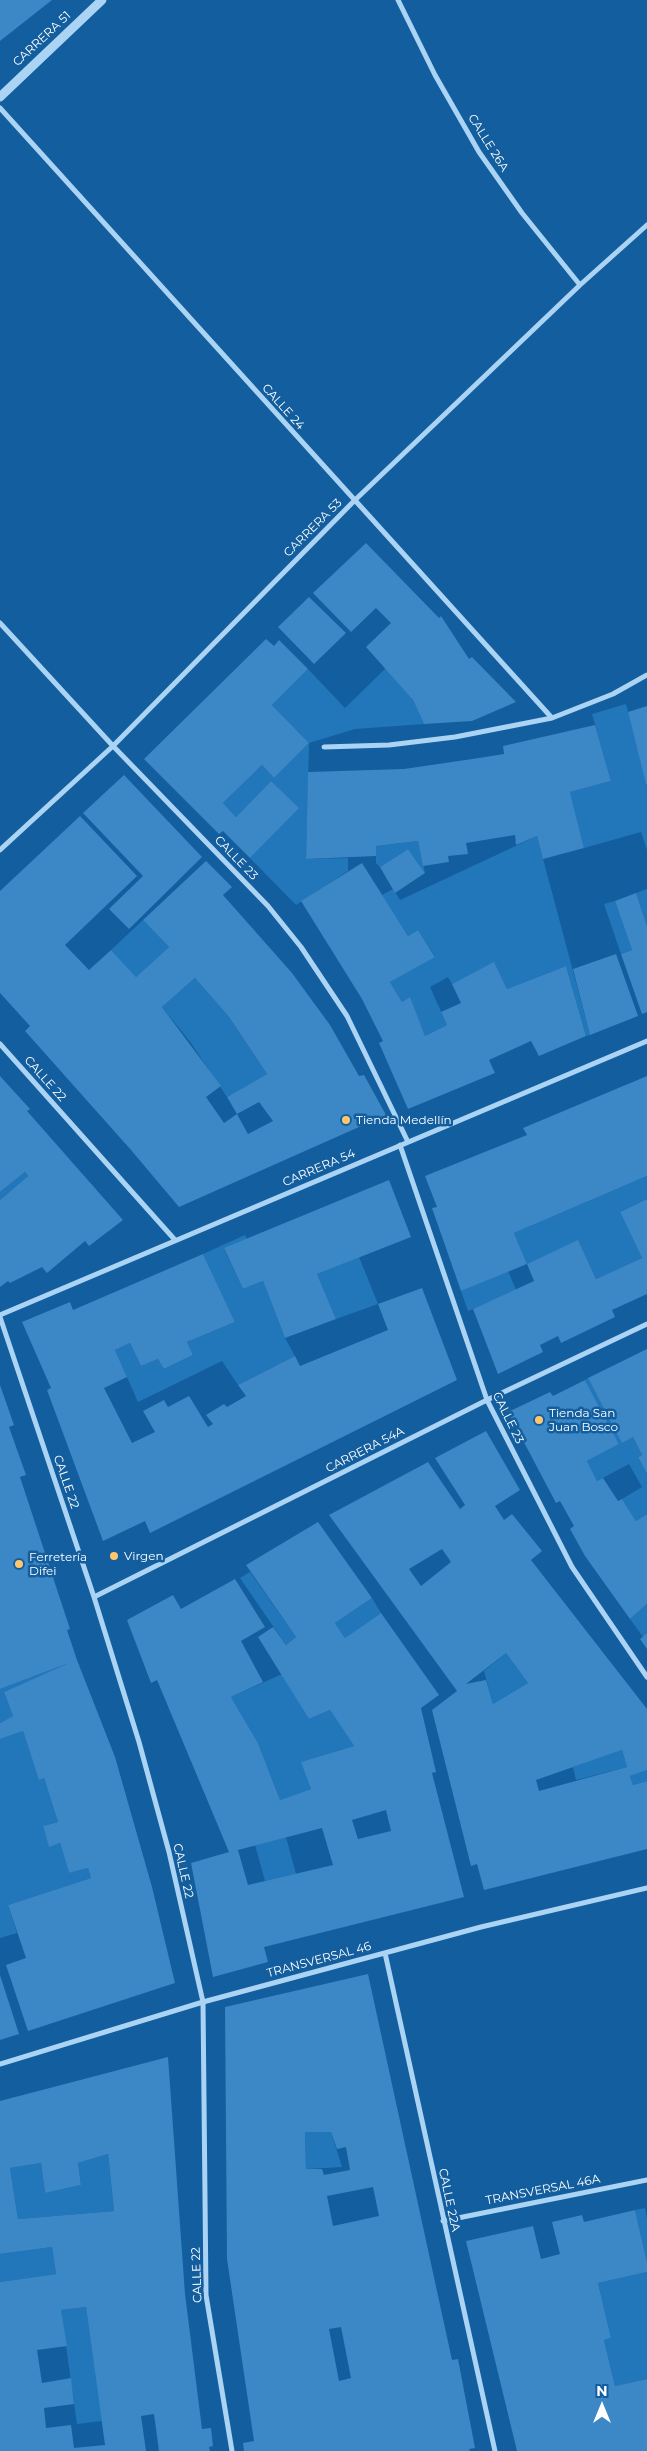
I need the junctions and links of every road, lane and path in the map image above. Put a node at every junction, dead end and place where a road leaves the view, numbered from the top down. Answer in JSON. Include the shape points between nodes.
{"nodes":[{"id":1,"x":102,"y":0,"type":"edge"},
{"id":2,"x":398,"y":0,"type":"edge"},
{"id":3,"x":0,"y":97,"type":"edge"},
{"id":4,"x":0,"y":108,"type":"edge"},
{"id":5,"x":647,"y":226,"type":"edge"},
{"id":6,"x":580,"y":285,"type":"junction"},
{"id":7,"x":354,"y":501,"type":"junction"},
{"id":8,"x":0,"y":623,"type":"edge"},
{"id":9,"x":647,"y":675,"type":"edge"},
{"id":10,"x":552,"y":718,"type":"junction"},
{"id":11,"x":112,"y":746,"type":"junction"},
{"id":12,"x":324,"y":747,"type":"dead end"},
{"id":13,"x":0,"y":850,"type":"edge"},
{"id":14,"x":647,"y":1042,"type":"edge"},
{"id":15,"x":0,"y":1044,"type":"edge"},
{"id":16,"x":408,"y":1142,"type":"junction"},
{"id":17,"x":400,"y":1145,"type":"junction"},
{"id":18,"x":176,"y":1240,"type":"junction"},
{"id":19,"x":0,"y":1316,"type":"edge"},
{"id":20,"x":647,"y":1324,"type":"edge"},
{"id":21,"x":487,"y":1400,"type":"junction"},
{"id":22,"x":94,"y":1597,"type":"junction"},
{"id":23,"x":647,"y":1677,"type":"edge"},
{"id":24,"x":647,"y":1888,"type":"edge"},
{"id":25,"x":385,"y":1953,"type":"junction"},
{"id":26,"x":203,"y":2002,"type":"junction"},
{"id":27,"x":0,"y":2064,"type":"edge"},
{"id":28,"x":647,"y":2180,"type":"edge"},
{"id":29,"x":443,"y":2221,"type":"junction"},
{"id":30,"x":232,"y":2451,"type":"edge"},
{"id":31,"x":494,"y":2451,"type":"edge"}],
"edges":[{"from":1,"to":3,"type":"street","name":"CARRERA 51"},
{"from":2,"to":6,"type":"street","name":"CALLE 26A","via":[[435,75],[479,152],[522,213]]},
{"from":4,"to":7,"type":"street","name":"CALLE 24"},
{"from":5,"to":6,"type":"street","name":"CARRERA 53"},
{"from":6,"to":7,"type":"street","name":"CARRERA 53"},
{"from":7,"to":10,"type":"street","name":"CALLE 24"},
{"from":7,"to":11,"type":"street","name":"CARRERA 53"},
{"from":8,"to":11,"type":"street","name":"CALLE 23"},
{"from":9,"to":10,"type":"street","via":[[613,694]]},
{"from":10,"to":12,"type":"street","via":[[455,737],[389,745]]},
{"from":11,"to":13,"type":"street","name":"CARRERA 53"},
{"from":11,"to":16,"type":"street","name":"CALLE 23","via":[[222,856],[301,947],[347,1016]]},
{"from":14,"to":16,"type":"street","name":"CARRERA 54"},
{"from":15,"to":18,"type":"street","name":"CALLE 22"},
{"from":16,"to":17,"type":"street","name":"CARRERA 54"},
{"from":17,"to":18,"type":"street","name":"CARRERA 54"},
{"from":17,"to":21,"type":"street","name":"CALLE 23"},
{"from":18,"to":19,"type":"street","name":"CARRERA 54"},
{"from":19,"to":22,"type":"street","name":"CALLE 22"},
{"from":20,"to":21,"type":"street","name":"CARRERA 54A"},
{"from":21,"to":22,"type":"street","name":"CARRERA 54A"},
{"from":21,"to":23,"type":"street","name":"CALLE 23","via":[[572,1567]]},
{"from":22,"to":26,"type":"street","name":"CALLE 22","via":[[169,1852]]},
{"from":24,"to":25,"type":"street","name":"TRANSVERSAL 46"},
{"from":25,"to":26,"type":"street","name":"TRANSVERSAL 46"},
{"from":25,"to":29,"type":"street","name":"CALLE 22A"},
{"from":26,"to":27,"type":"street","name":"TRANSVERSAL 46"},
{"from":26,"to":30,"type":"street","name":"CALLE 22","via":[[206,2295]]},
{"from":28,"to":29,"type":"street","name":"TRANSVERSAL 46A"},
{"from":29,"to":31,"type":"street","name":"CALLE 22A"}]}
